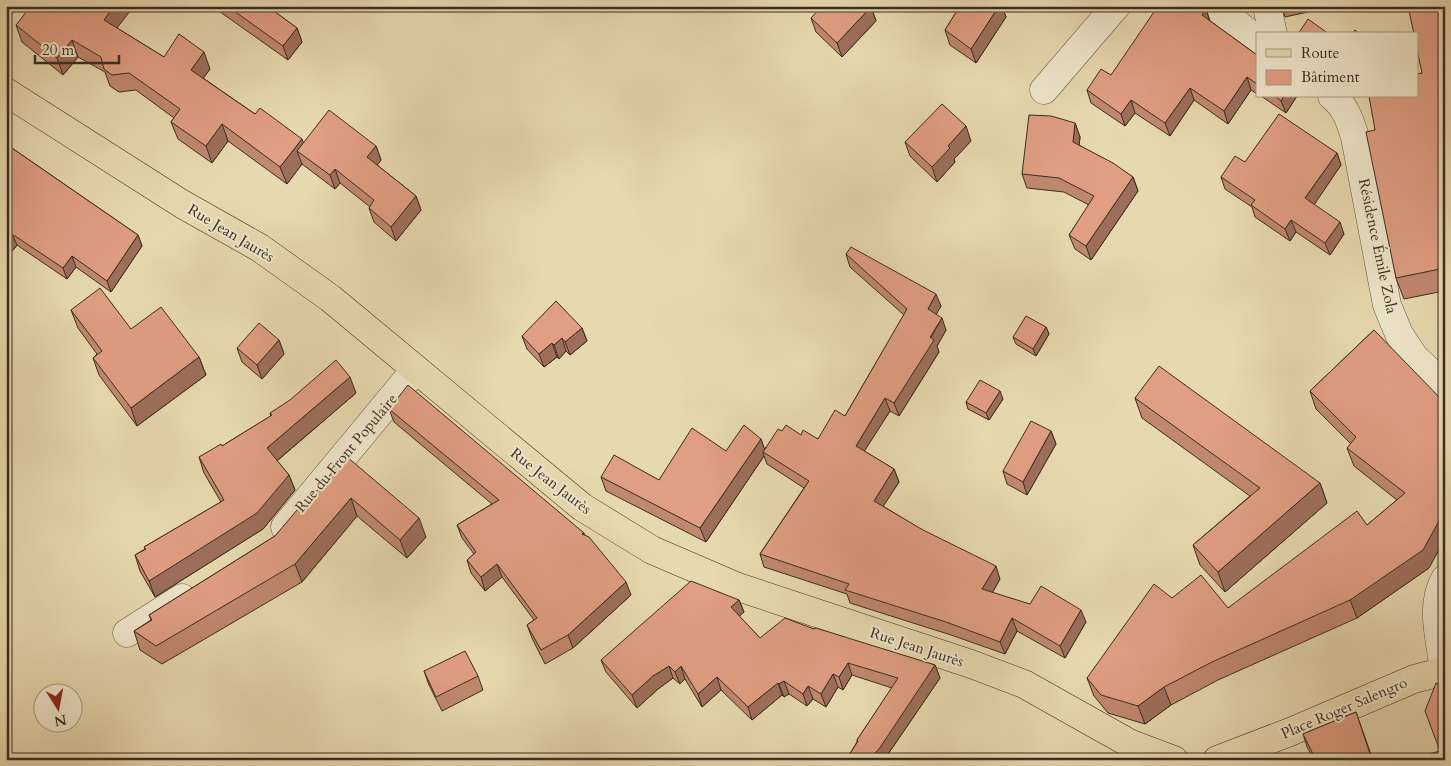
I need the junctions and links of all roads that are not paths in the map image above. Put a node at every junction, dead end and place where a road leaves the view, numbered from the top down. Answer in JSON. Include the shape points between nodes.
{"nodes":[{"id":1,"x":1116,"y":6,"type":"edge"},
{"id":2,"x":1215,"y":6,"type":"edge"},
{"id":3,"x":1267,"y":6,"type":"edge"},
{"id":4,"x":1273,"y":32,"type":"edge"},
{"id":5,"x":1256,"y":39,"type":"edge"},
{"id":6,"x":1044,"y":90,"type":"dead end"},
{"id":7,"x":6,"y":92,"type":"edge"},
{"id":8,"x":1334,"y":98,"type":"edge"},
{"id":9,"x":414,"y":370,"type":"junction"},
{"id":10,"x":1445,"y":386,"type":"edge"},
{"id":11,"x":265,"y":546,"type":"edge"},
{"id":12,"x":1445,"y":579,"type":"edge"},
{"id":13,"x":200,"y":587,"type":"edge"},
{"id":14,"x":126,"y":633,"type":"dead end"},
{"id":15,"x":1445,"y":671,"type":"edge"},
{"id":16,"x":1163,"y":758,"type":"edge"},
{"id":17,"x":1217,"y":760,"type":"edge"}],
"edges":[{"from":1,"to":6,"type":"street"},
{"from":2,"to":5,"type":"street"},
{"from":3,"to":4,"type":"street"},
{"from":7,"to":9,"type":"main road","name":"Rue Jean Jaurès","via":[[182,204],[260,248],[330,298]]},
{"from":8,"to":10,"type":"street","name":"Résidence Émile Zola","via":[[1349,116],[1355,137],[1388,305],[1399,334],[1414,357]]},
{"from":9,"to":11,"type":"street","name":"Rue du Front Populaire","via":[[273,541]]},
{"from":9,"to":16,"type":"main road","name":"Rue Jean Jaurès","via":[[582,507],[652,550],[738,588],[1024,684],[1129,743]]},
{"from":12,"to":15,"type":"street","via":[[1436,610]]},
{"from":13,"to":14,"type":"street"},
{"from":15,"to":17,"type":"main road","name":"Place Roger Salengro","via":[[1414,679]]}]}
